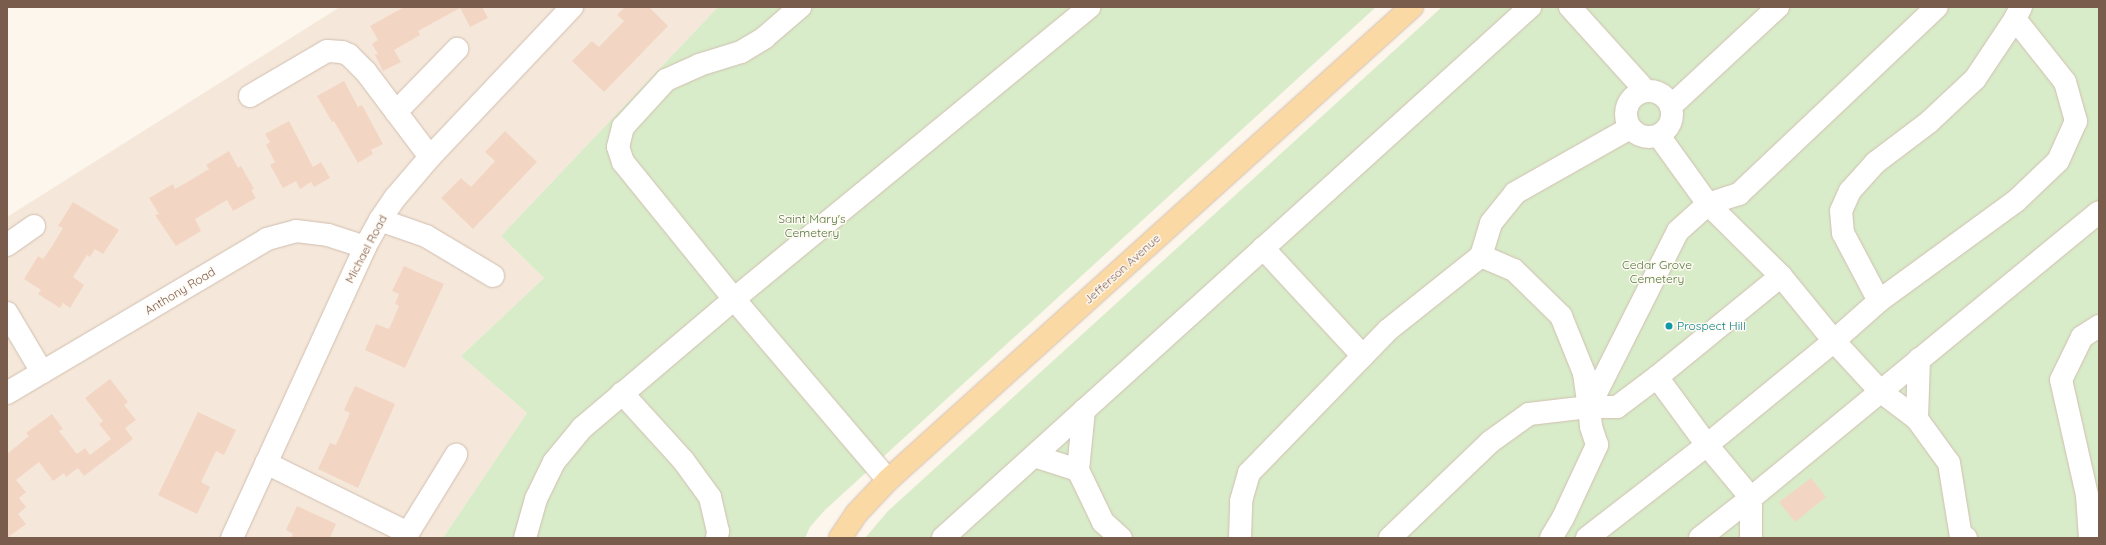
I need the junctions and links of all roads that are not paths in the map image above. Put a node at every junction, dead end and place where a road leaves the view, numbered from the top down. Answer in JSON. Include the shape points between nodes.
{"nodes":[{"id":1,"x":572,"y":7,"type":"edge"},
{"id":2,"x":800,"y":7,"type":"edge"},
{"id":3,"x":1089,"y":7,"type":"edge"},
{"id":4,"x":1530,"y":7,"type":"edge"},
{"id":5,"x":1570,"y":7,"type":"edge"},
{"id":6,"x":1778,"y":7,"type":"edge"},
{"id":7,"x":1937,"y":7,"type":"edge"},
{"id":8,"x":1402,"y":10,"type":"edge"},
{"id":9,"x":2018,"y":13,"type":"edge"},
{"id":10,"x":458,"y":49,"type":"dead end"},
{"id":11,"x":1646,"y":91,"type":"junction"},
{"id":12,"x":250,"y":96,"type":"dead end"},
{"id":13,"x":1671,"y":106,"type":"junction"},
{"id":14,"x":396,"y":112,"type":"junction"},
{"id":15,"x":1630,"y":128,"type":"junction"},
{"id":16,"x":1659,"y":136,"type":"junction"},
{"id":17,"x":430,"y":157,"type":"junction"},
{"id":18,"x":1708,"y":204,"type":"junction"},
{"id":19,"x":2099,"y":212,"type":"edge"},
{"id":20,"x":380,"y":220,"type":"junction"},
{"id":21,"x":34,"y":226,"type":"dead end"},
{"id":22,"x":7,"y":245,"type":"edge"},
{"id":23,"x":364,"y":247,"type":"junction"},
{"id":24,"x":1263,"y":248,"type":"junction"},
{"id":25,"x":1481,"y":256,"type":"junction"},
{"id":26,"x":493,"y":276,"type":"dead end"},
{"id":27,"x":1781,"y":276,"type":"junction"},
{"id":28,"x":734,"y":299,"type":"junction"},
{"id":29,"x":1879,"y":301,"type":"junction"},
{"id":30,"x":7,"y":313,"type":"edge"},
{"id":31,"x":2099,"y":326,"type":"edge"},
{"id":32,"x":1834,"y":341,"type":"junction"},
{"id":33,"x":1362,"y":356,"type":"junction"},
{"id":34,"x":1920,"y":359,"type":"junction"},
{"id":35,"x":42,"y":372,"type":"junction"},
{"id":36,"x":1657,"y":377,"type":"junction"},
{"id":37,"x":1880,"y":391,"type":"junction"},
{"id":38,"x":7,"y":393,"type":"edge"},
{"id":39,"x":622,"y":393,"type":"junction"},
{"id":40,"x":1589,"y":407,"type":"junction"},
{"id":41,"x":1084,"y":410,"type":"junction"},
{"id":42,"x":1917,"y":419,"type":"junction"},
{"id":43,"x":1707,"y":444,"type":"junction"},
{"id":44,"x":456,"y":455,"type":"dead end"},
{"id":45,"x":1034,"y":456,"type":"junction"},
{"id":46,"x":266,"y":464,"type":"junction"},
{"id":47,"x":1078,"y":470,"type":"junction"},
{"id":48,"x":888,"y":480,"type":"junction"},
{"id":49,"x":1751,"y":498,"type":"junction"},
{"id":50,"x":407,"y":535,"type":"edge"},
{"id":51,"x":232,"y":538,"type":"edge"},
{"id":52,"x":525,"y":538,"type":"edge"},
{"id":53,"x":717,"y":538,"type":"edge"},
{"id":54,"x":840,"y":538,"type":"edge"},
{"id":55,"x":943,"y":538,"type":"edge"},
{"id":56,"x":1121,"y":538,"type":"edge"},
{"id":57,"x":1240,"y":538,"type":"edge"},
{"id":58,"x":1390,"y":538,"type":"edge"},
{"id":59,"x":1551,"y":538,"type":"edge"},
{"id":60,"x":1586,"y":538,"type":"edge"},
{"id":61,"x":1700,"y":538,"type":"edge"},
{"id":62,"x":1751,"y":538,"type":"edge"},
{"id":63,"x":1963,"y":538,"type":"edge"},
{"id":64,"x":2090,"y":538,"type":"edge"}],
"edges":[{"from":1,"to":17,"type":"street","name":"Michael Road"},
{"from":2,"to":28,"type":"street","via":[[764,38],[741,52],[699,65],[666,80],[623,127],[618,147],[623,162]]},
{"from":3,"to":28,"type":"street"},
{"from":4,"to":24,"type":"street"},
{"from":5,"to":11,"type":"street"},
{"from":6,"to":13,"type":"street"},
{"from":7,"to":18,"type":"street","via":[[1739,194]]},
{"from":8,"to":48,"type":"main road","name":"Jefferson Avenue"},
{"from":9,"to":29,"type":"street","via":[[1976,79],[1929,122],[1875,163],[1850,191],[1841,211],[1843,233]]},
{"from":9,"to":29,"type":"street","via":[[2065,82],[2076,121],[2058,161],[2016,201]]},
{"from":10,"to":14,"type":"street"},
{"from":11,"to":13,"type":"street","via":[[1661,94]]},
{"from":11,"to":15,"type":"street","via":[[1632,99],[1628,105],[1626,113]]},
{"from":12,"to":14,"type":"street","via":[[327,51],[342,52],[349,55],[366,72]]},
{"from":13,"to":16,"type":"street","via":[[1672,120]]},
{"from":14,"to":17,"type":"street"},
{"from":15,"to":16,"type":"street","via":[[1646,138]]},
{"from":15,"to":25,"type":"street","via":[[1516,193],[1491,223]]},
{"from":16,"to":18,"type":"street"},
{"from":17,"to":20,"type":"street","name":"Michael Road"},
{"from":18,"to":27,"type":"street"},
{"from":18,"to":40,"type":"street","via":[[1678,231]]},
{"from":19,"to":34,"type":"street"},
{"from":20,"to":23,"type":"street","name":"Michael Road"},
{"from":20,"to":26,"type":"street","via":[[426,236]]},
{"from":21,"to":22,"type":"street"},
{"from":23,"to":35,"type":"street","name":"Anthony Road","via":[[328,235],[296,231],[267,239]]},
{"from":23,"to":46,"type":"street","name":"Michael Road"},
{"from":24,"to":33,"type":"street"},
{"from":24,"to":41,"type":"street"},
{"from":25,"to":33,"type":"street","via":[[1388,330]]},
{"from":25,"to":40,"type":"street","via":[[1514,270],[1561,316],[1584,373]]},
{"from":27,"to":32,"type":"street"},
{"from":27,"to":36,"type":"street"},
{"from":28,"to":39,"type":"street"},
{"from":28,"to":48,"type":"street"},
{"from":29,"to":32,"type":"street"},
{"from":30,"to":35,"type":"street"},
{"from":31,"to":64,"type":"street","via":[[2082,336],[2061,380],[2087,495]]},
{"from":32,"to":37,"type":"street"},
{"from":32,"to":43,"type":"street"},
{"from":33,"to":57,"type":"street","via":[[1249,473],[1241,501]]},
{"from":34,"to":37,"type":"street"},
{"from":34,"to":42,"type":"street"},
{"from":35,"to":38,"type":"street","name":"Anthony Road"},
{"from":36,"to":40,"type":"street","via":[[1617,407]]},
{"from":36,"to":43,"type":"street"},
{"from":37,"to":42,"type":"street"},
{"from":37,"to":49,"type":"street"},
{"from":39,"to":52,"type":"street","via":[[582,428],[554,462],[536,499]]},
{"from":39,"to":53,"type":"street","via":[[683,460],[710,496],[718,531]]},
{"from":40,"to":58,"type":"street","via":[[1529,414],[1490,442]]},
{"from":40,"to":59,"type":"street","via":[[1591,426],[1598,445]]},
{"from":41,"to":45,"type":"street"},
{"from":41,"to":47,"type":"street"},
{"from":42,"to":63,"type":"street","via":[[1949,463]]},
{"from":43,"to":49,"type":"street"},
{"from":43,"to":60,"type":"street"},
{"from":44,"to":50,"type":"street"},
{"from":45,"to":47,"type":"street"},
{"from":45,"to":55,"type":"street"},
{"from":46,"to":50,"type":"street"},
{"from":46,"to":51,"type":"street","name":"Michael Road"},
{"from":47,"to":56,"type":"street","via":[[1103,522]]},
{"from":48,"to":54,"type":"main road","name":"Jefferson Avenue","via":[[857,513]]},
{"from":49,"to":61,"type":"street"},
{"from":49,"to":62,"type":"street"}]}
